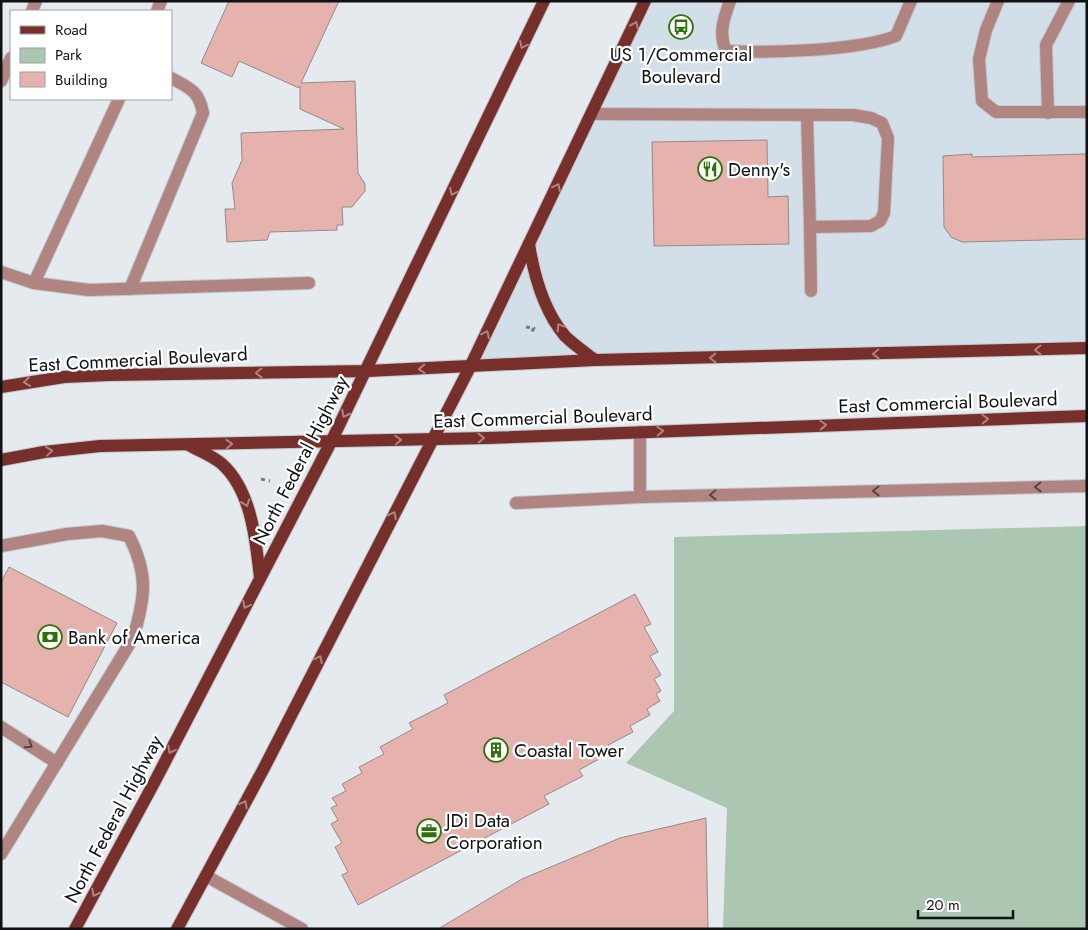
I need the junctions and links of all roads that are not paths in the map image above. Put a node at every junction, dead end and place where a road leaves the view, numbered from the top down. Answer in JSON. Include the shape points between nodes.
{"nodes":[{"id":1,"x":544,"y":1,"type":"edge"},
{"id":2,"x":646,"y":1,"type":"edge"},
{"id":3,"x":730,"y":1,"type":"edge"},
{"id":4,"x":911,"y":1,"type":"edge"},
{"id":5,"x":998,"y":1,"type":"edge"},
{"id":6,"x":1069,"y":1,"type":"edge"},
{"id":7,"x":10,"y":60,"type":"edge"},
{"id":8,"x":172,"y":79,"type":"edge"},
{"id":9,"x":1,"y":81,"type":"edge"},
{"id":10,"x":119,"y":100,"type":"edge"},
{"id":11,"x":1087,"y":112,"type":"edge"},
{"id":12,"x":1048,"y":113,"type":"junction"},
{"id":13,"x":593,"y":114,"type":"junction"},
{"id":14,"x":807,"y":115,"type":"junction"},
{"id":15,"x":810,"y":227,"type":"junction"},
{"id":16,"x":529,"y":244,"type":"junction"},
{"id":17,"x":1,"y":272,"type":"edge"},
{"id":18,"x":34,"y":283,"type":"junction"},
{"id":19,"x":309,"y":283,"type":"dead end"},
{"id":20,"x":130,"y":289,"type":"junction"},
{"id":21,"x":811,"y":291,"type":"dead end"},
{"id":22,"x":1087,"y":348,"type":"edge"},
{"id":23,"x":595,"y":360,"type":"junction"},
{"id":24,"x":470,"y":367,"type":"junction"},
{"id":25,"x":367,"y":371,"type":"junction"},
{"id":26,"x":1,"y":386,"type":"edge"},
{"id":27,"x":1087,"y":416,"type":"edge"},
{"id":28,"x":640,"y":432,"type":"junction"},
{"id":29,"x":432,"y":439,"type":"junction"},
{"id":30,"x":331,"y":442,"type":"junction"},
{"id":31,"x":189,"y":445,"type":"junction"},
{"id":32,"x":1,"y":460,"type":"edge"},
{"id":33,"x":1087,"y":486,"type":"edge"},
{"id":34,"x":640,"y":497,"type":"junction"},
{"id":35,"x":516,"y":504,"type":"dead end"},
{"id":36,"x":1,"y":546,"type":"edge"},
{"id":37,"x":260,"y":578,"type":"junction"},
{"id":38,"x":1,"y":727,"type":"edge"},
{"id":39,"x":56,"y":763,"type":"junction"},
{"id":40,"x":1,"y":854,"type":"edge"},
{"id":41,"x":206,"y":876,"type":"junction"},
{"id":42,"x":75,"y":929,"type":"edge"},
{"id":43,"x":177,"y":929,"type":"edge"},
{"id":44,"x":302,"y":929,"type":"edge"}],
"edges":[{"from":1,"to":25,"type":"main road","name":"North Federal Highway","one_way":true},
{"from":13,"to":2,"type":"main road","one_way":true},
{"from":3,"to":4,"type":"street","via":[[722,24],[721,41],[726,50],[741,52],[880,42],[896,36]]},
{"from":5,"to":12,"type":"street","via":[[979,59],[982,101],[996,112]]},
{"from":6,"to":12,"type":"street","via":[[1046,45]]},
{"from":7,"to":9,"type":"street"},
{"from":8,"to":20,"type":"street","via":[[193,90],[201,102],[203,113]]},
{"from":10,"to":18,"type":"street"},
{"from":11,"to":12,"type":"street"},
{"from":13,"to":14,"type":"street"},
{"from":16,"to":13,"type":"main road","one_way":true},
{"from":14,"to":15,"type":"street"},
{"from":14,"to":15,"type":"street","via":[[871,118],[882,123],[888,138],[884,213],[880,221],[871,226]]},
{"from":15,"to":21,"type":"street"},
{"from":23,"to":16,"type":"main road","one_way":true,"via":[[565,336],[547,306],[534,278]]},
{"from":24,"to":16,"type":"main road","one_way":true},
{"from":17,"to":18,"type":"street"},
{"from":18,"to":20,"type":"street","via":[[89,290]]},
{"from":19,"to":20,"type":"street"},
{"from":22,"to":23,"type":"main road","name":"East Commercial Boulevard","one_way":true},
{"from":23,"to":24,"type":"main road","name":"East Commercial Boulevard"},
{"from":24,"to":25,"type":"main road","name":"East Commercial Boulevard","one_way":true},
{"from":24,"to":29,"type":"main road"},
{"from":25,"to":26,"type":"main road","name":"East Commercial Boulevard","one_way":true,"via":[[64,377]]},
{"from":25,"to":30,"type":"main road","name":"North Federal Highway","one_way":true},
{"from":28,"to":27,"type":"main road","name":"East Commercial Boulevard","one_way":true},
{"from":29,"to":28,"type":"main road","name":"East Commercial Boulevard","one_way":true},
{"from":28,"to":34,"type":"street"},
{"from":30,"to":29,"type":"main road","name":"East Commercial Boulevard","one_way":true},
{"from":41,"to":29,"type":"main road","one_way":true},
{"from":31,"to":30,"type":"main road","name":"East Commercial Boulevard","one_way":true},
{"from":30,"to":37,"type":"main road","name":"North Federal Highway"},
{"from":32,"to":31,"type":"main road","name":"East Commercial Boulevard","one_way":true,"via":[[100,446]]},
{"from":31,"to":37,"type":"main road","one_way":true,"via":[[222,464],[242,493],[255,529]]},
{"from":33,"to":34,"type":"street","one_way":true},
{"from":34,"to":35,"type":"street"},
{"from":36,"to":39,"type":"street","via":[[102,531],[129,536],[144,576],[144,602],[133,638]]},
{"from":37,"to":42,"type":"main road","name":"North Federal Highway","one_way":true},
{"from":38,"to":39,"type":"street","one_way":true},
{"from":39,"to":40,"type":"street"},
{"from":41,"to":43,"type":"main road"},
{"from":41,"to":44,"type":"street"}]}
